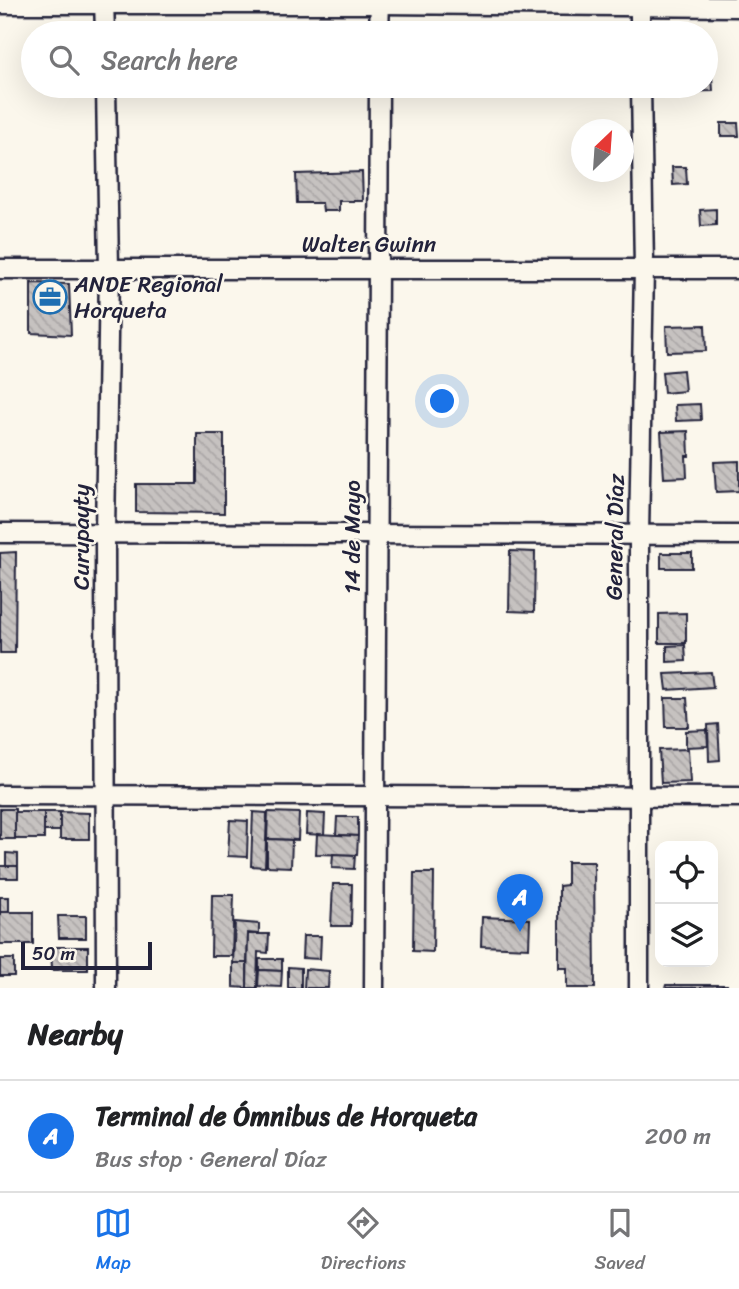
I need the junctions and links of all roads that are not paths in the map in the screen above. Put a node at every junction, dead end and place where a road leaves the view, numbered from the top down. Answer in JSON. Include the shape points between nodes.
{"nodes":[{"id":1,"x":104,"y":1,"type":"edge"},
{"id":2,"x":380,"y":2,"type":"edge"},
{"id":3,"x":0,"y":4,"type":"edge"},
{"id":4,"x":640,"y":4,"type":"edge"},
{"id":5,"x":739,"y":7,"type":"edge"},
{"id":6,"x":105,"y":21,"type":"edge"},
{"id":7,"x":379,"y":21,"type":"edge"},
{"id":8,"x":106,"y":98,"type":"edge"},
{"id":9,"x":379,"y":98,"type":"edge"},
{"id":10,"x":641,"y":98,"type":"edge"},
{"id":11,"x":379,"y":268,"type":"junction"},
{"id":12,"x":644,"y":268,"type":"junction"},
{"id":13,"x":739,"y":269,"type":"edge"},
{"id":14,"x":0,"y":270,"type":"edge"},
{"id":15,"x":109,"y":270,"type":"junction"},
{"id":16,"x":0,"y":533,"type":"edge"},
{"id":17,"x":376,"y":533,"type":"junction"},
{"id":18,"x":105,"y":534,"type":"junction"},
{"id":19,"x":639,"y":534,"type":"junction"},
{"id":20,"x":739,"y":535,"type":"edge"},
{"id":21,"x":0,"y":795,"type":"edge"},
{"id":22,"x":105,"y":796,"type":"junction"},
{"id":23,"x":377,"y":797,"type":"junction"},
{"id":24,"x":639,"y":797,"type":"junction"},
{"id":25,"x":739,"y":797,"type":"edge"},
{"id":26,"x":106,"y":988,"type":"edge"},
{"id":27,"x":374,"y":988,"type":"edge"},
{"id":28,"x":639,"y":988,"type":"edge"}],
"edges":[{"from":1,"to":2,"type":"street"},
{"from":1,"to":3,"type":"street"},
{"from":1,"to":6,"type":"street"},
{"from":2,"to":4,"type":"street"},
{"from":2,"to":7,"type":"street"},
{"from":4,"to":5,"type":"street"},
{"from":8,"to":15,"type":"street","name":"Curupayty"},
{"from":9,"to":11,"type":"street","name":"14 de Mayo"},
{"from":10,"to":12,"type":"street","name":"General Díaz"},
{"from":11,"to":12,"type":"street","name":"Walter Gwinn"},
{"from":11,"to":15,"type":"street","name":"Walter Gwinn"},
{"from":11,"to":17,"type":"street","name":"14 de Mayo"},
{"from":12,"to":13,"type":"street","name":"Walter Gwinn"},
{"from":12,"to":19,"type":"street","name":"General Díaz"},
{"from":14,"to":15,"type":"street","name":"Walter Gwinn"},
{"from":15,"to":18,"type":"street","name":"Curupayty"},
{"from":16,"to":18,"type":"street"},
{"from":17,"to":18,"type":"street"},
{"from":17,"to":19,"type":"street"},
{"from":17,"to":23,"type":"street","name":"14 de Mayo"},
{"from":18,"to":22,"type":"street","name":"Curupayty"},
{"from":19,"to":20,"type":"street"},
{"from":19,"to":24,"type":"street","name":"General Díaz"},
{"from":21,"to":22,"type":"street"},
{"from":22,"to":23,"type":"street"},
{"from":22,"to":26,"type":"street","name":"Curupayty"},
{"from":23,"to":24,"type":"street"},
{"from":23,"to":27,"type":"street","name":"14 de Mayo"},
{"from":24,"to":25,"type":"street"},
{"from":24,"to":28,"type":"street","name":"General Díaz"}]}
